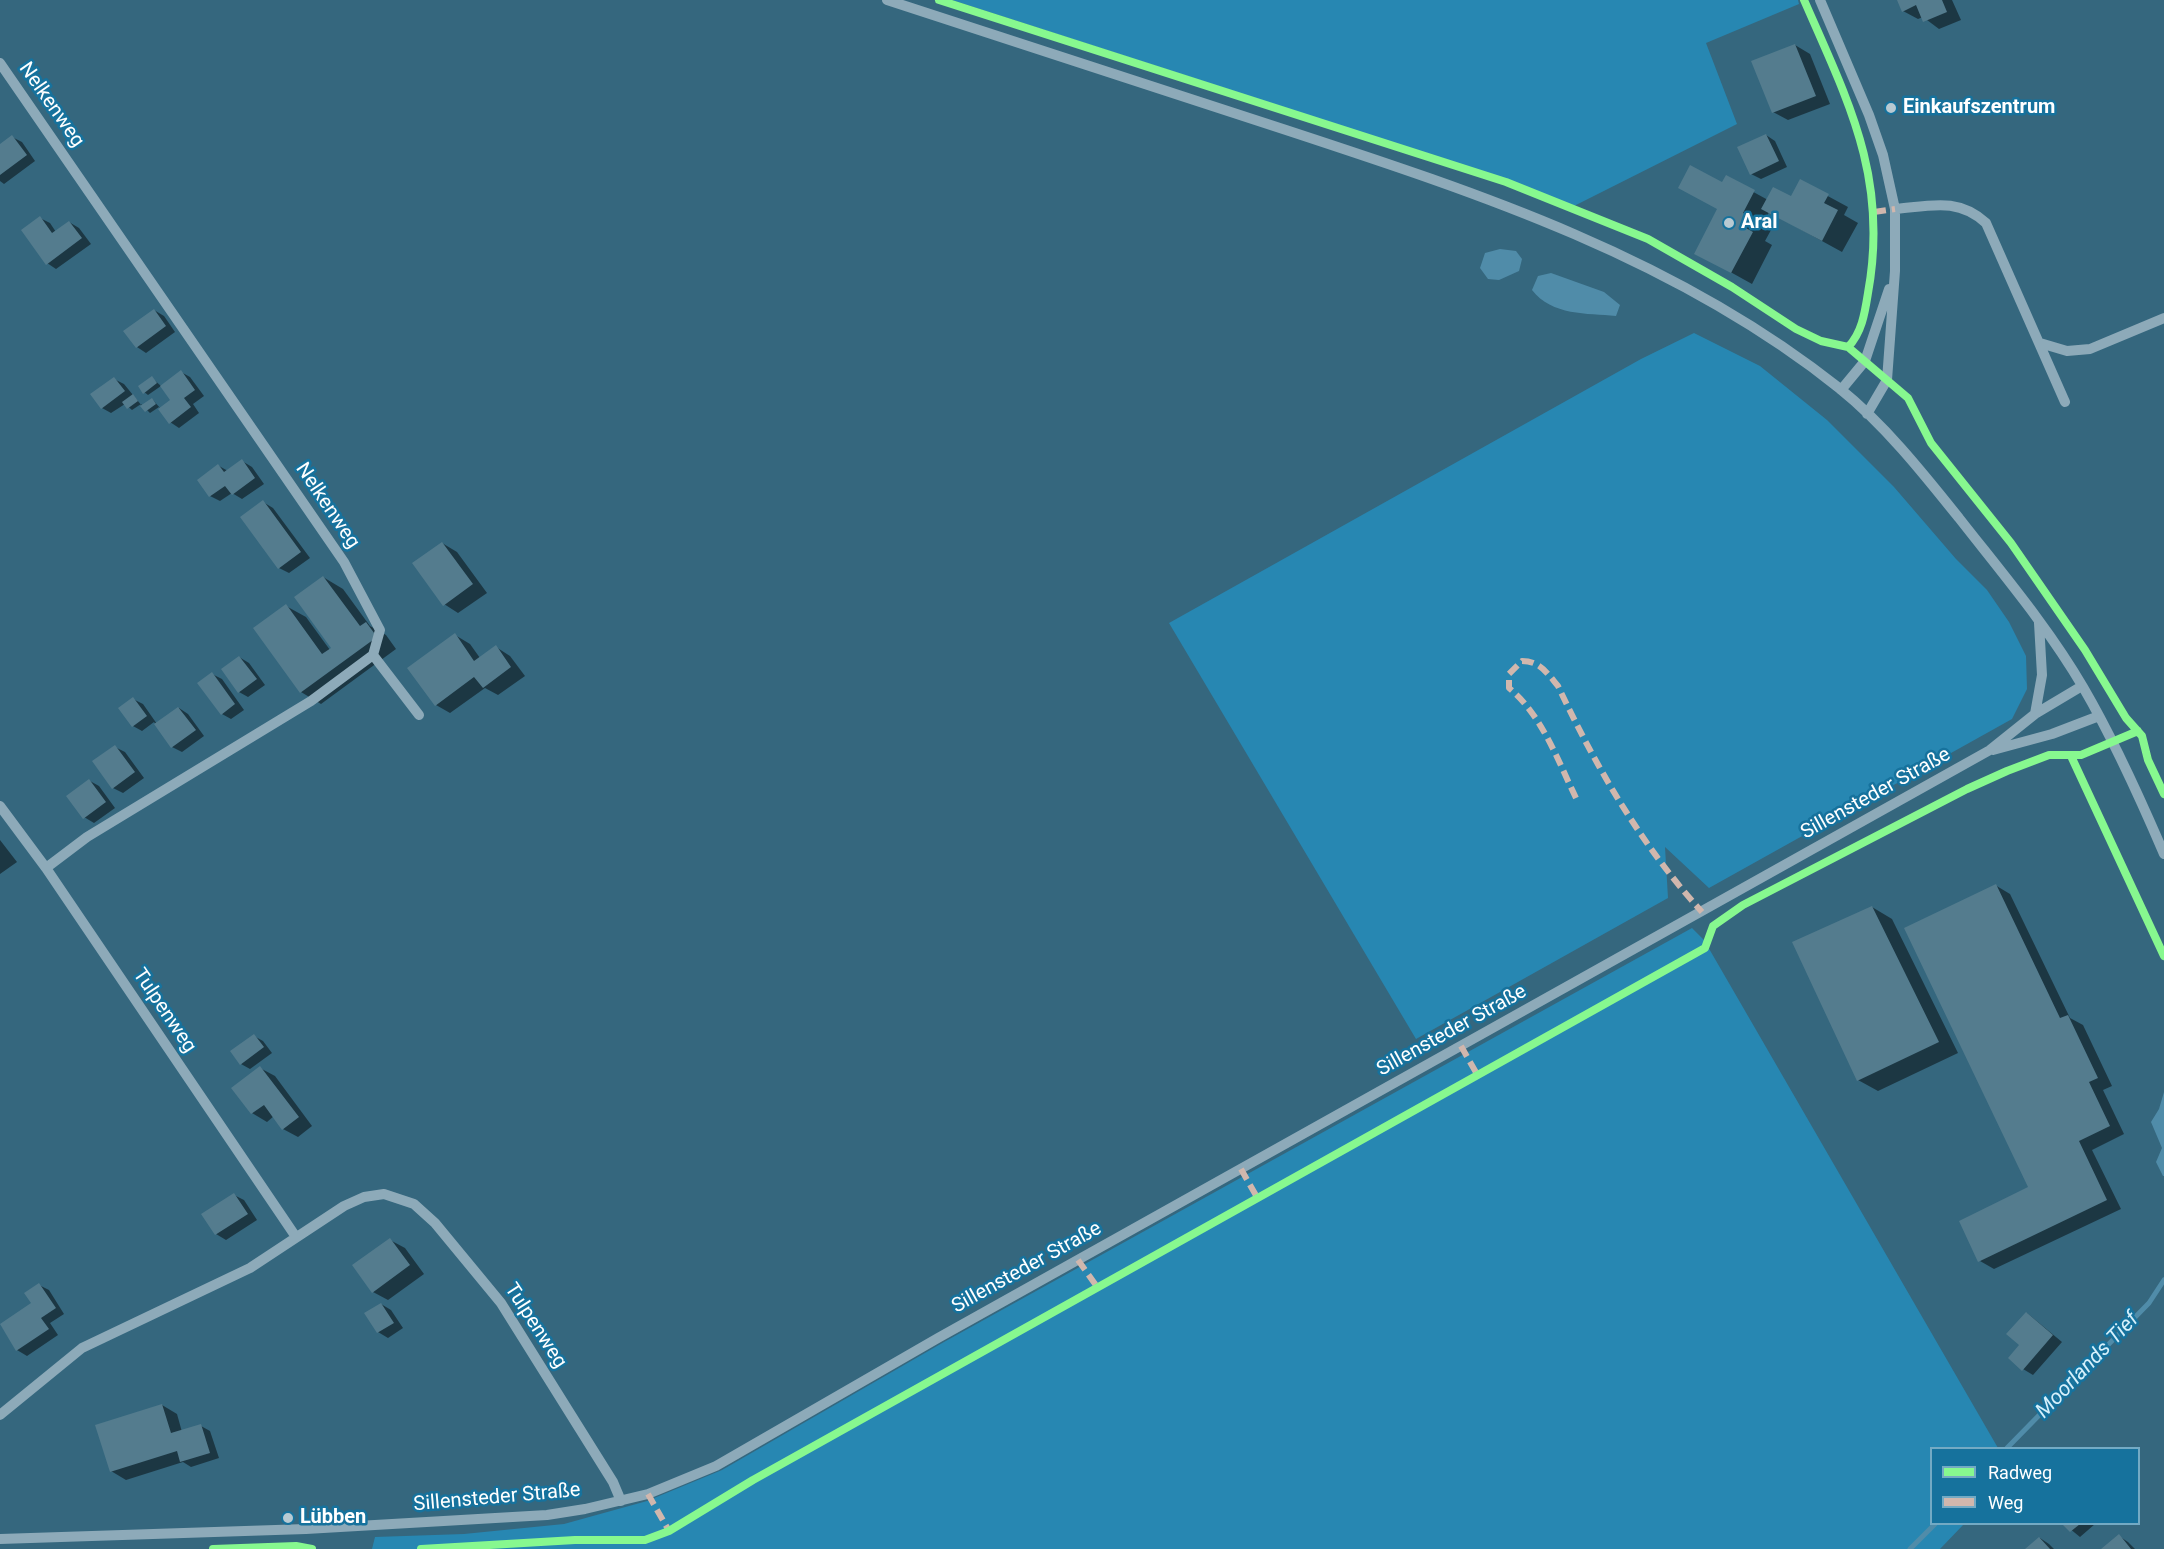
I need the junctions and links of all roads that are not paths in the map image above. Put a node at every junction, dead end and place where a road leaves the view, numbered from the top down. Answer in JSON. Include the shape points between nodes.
{"nodes":[{"id":1,"x":887,"y":0,"type":"edge"},
{"id":2,"x":1820,"y":0,"type":"edge"},
{"id":3,"x":0,"y":63,"type":"edge"},
{"id":4,"x":1895,"y":210,"type":"junction"},
{"id":5,"x":1895,"y":271,"type":"junction"},
{"id":6,"x":2164,"y":318,"type":"edge"},
{"id":7,"x":2040,"y":343,"type":"junction"},
{"id":8,"x":1841,"y":390,"type":"junction"},
{"id":9,"x":2065,"y":402,"type":"dead end"},
{"id":10,"x":1868,"y":414,"type":"junction"},
{"id":11,"x":2038,"y":622,"type":"junction"},
{"id":12,"x":374,"y":655,"type":"junction"},
{"id":13,"x":2082,"y":686,"type":"junction"},
{"id":14,"x":419,"y":714,"type":"dead end"},
{"id":15,"x":2035,"y":714,"type":"junction"},
{"id":16,"x":2099,"y":716,"type":"junction"},
{"id":17,"x":1990,"y":750,"type":"junction"},
{"id":18,"x":0,"y":806,"type":"edge"},
{"id":19,"x":2164,"y":854,"type":"edge"},
{"id":20,"x":45,"y":868,"type":"junction"},
{"id":21,"x":296,"y":1237,"type":"junction"},
{"id":22,"x":0,"y":1415,"type":"edge"},
{"id":23,"x":621,"y":1501,"type":"junction"},
{"id":24,"x":0,"y":1539,"type":"edge"}],
"edges":[{"from":1,"to":8,"type":"street","via":[[1443,182],[1540,219],[1637,261],[1687,288],[1785,348]]},
{"from":2,"to":4,"type":"street","via":[[1869,115]]},
{"from":3,"to":12,"type":"street","name":"Nelkenweg","via":[[344,562],[380,630]]},
{"from":4,"to":5,"type":"street"},
{"from":4,"to":7,"type":"street","via":[[1958,205],[1980,217]]},
{"from":5,"to":8,"type":"street","via":[[1865,361]]},
{"from":5,"to":10,"type":"street","via":[[1887,380]]},
{"from":6,"to":7,"type":"street","via":[[2090,349],[2067,351]]},
{"from":7,"to":9,"type":"street"},
{"from":8,"to":10,"type":"street"},
{"from":10,"to":11,"type":"street","via":[[1936,490]]},
{"from":11,"to":13,"type":"street"},
{"from":11,"to":15,"type":"street","via":[[2042,675]]},
{"from":12,"to":14,"type":"street"},
{"from":12,"to":20,"type":"street","via":[[311,701],[87,837]]},
{"from":13,"to":15,"type":"street","name":"Sillensteder Straße"},
{"from":13,"to":16,"type":"street"},
{"from":15,"to":17,"type":"street","name":"Sillensteder Straße"},
{"from":16,"to":17,"type":"street","name":"Sillensteder Straße","via":[[2052,734]]},
{"from":16,"to":19,"type":"street"},
{"from":17,"to":23,"type":"street","name":"Sillensteder Straße","via":[[948,1332],[716,1466]]},
{"from":18,"to":20,"type":"street","name":"Tulpenweg"},
{"from":20,"to":21,"type":"street","name":"Tulpenweg"},
{"from":21,"to":22,"type":"street","name":"Tulpenweg","via":[[250,1268],[82,1348]]},
{"from":21,"to":23,"type":"street","name":"Tulpenweg","via":[[364,1197],[384,1194],[414,1204],[435,1223],[501,1303],[613,1482]]},
{"from":23,"to":24,"type":"street","name":"Sillensteder Straße","via":[[548,1515],[428,1523]]}]}
